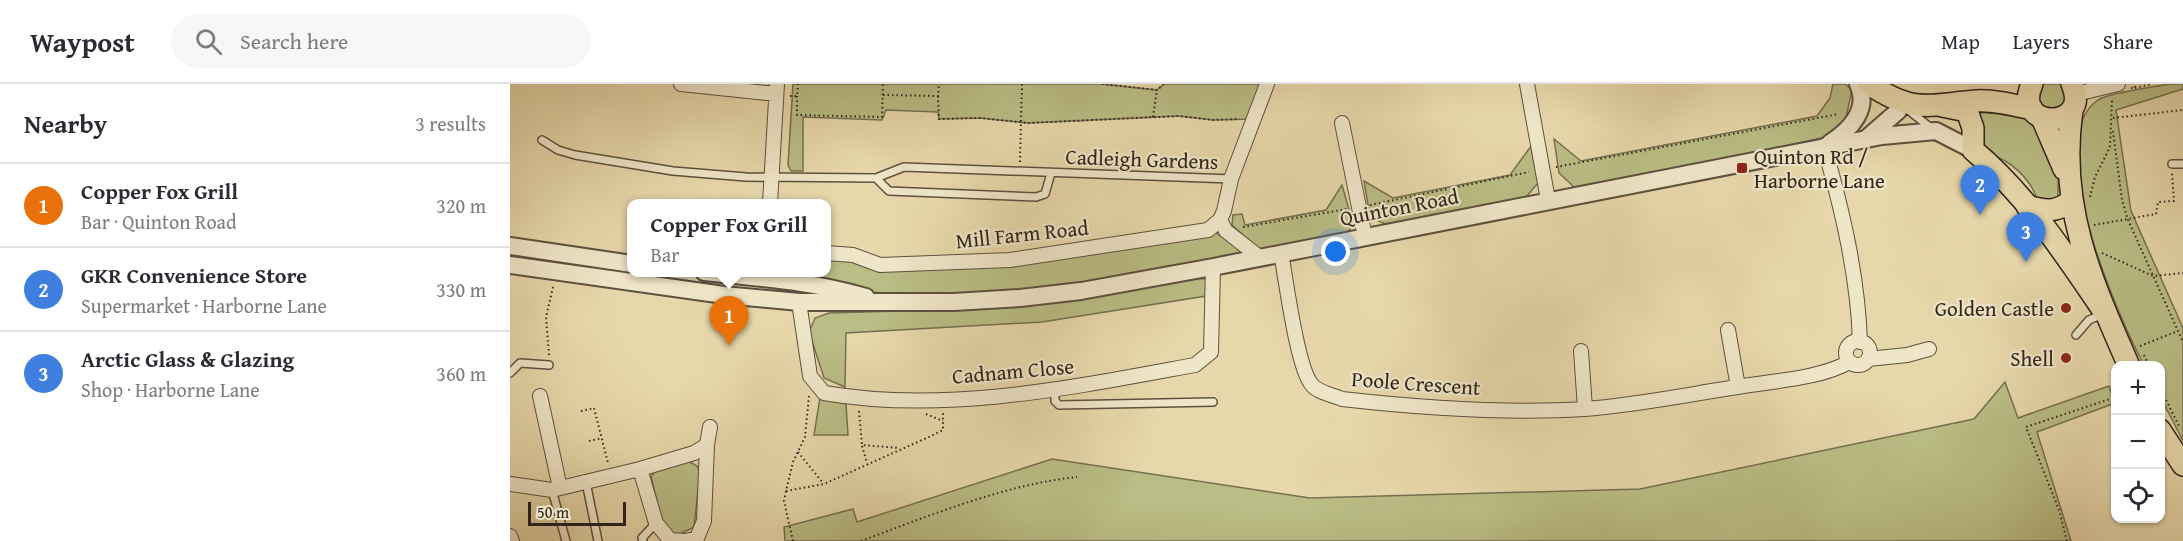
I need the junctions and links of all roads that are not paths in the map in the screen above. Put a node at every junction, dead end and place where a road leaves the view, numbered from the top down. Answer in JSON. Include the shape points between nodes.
{"nodes":[{"id":1,"x":681,"y":84,"type":"edge"},
{"id":2,"x":1267,"y":84,"type":"edge"},
{"id":3,"x":1527,"y":84,"type":"edge"},
{"id":4,"x":1858,"y":84,"type":"edge"},
{"id":5,"x":1869,"y":84,"type":"edge"},
{"id":6,"x":2032,"y":84,"type":"edge"},
{"id":7,"x":719,"y":86,"type":"edge"},
{"id":8,"x":777,"y":89,"type":"edge"},
{"id":9,"x":2115,"y":90,"type":"edge"},
{"id":10,"x":2073,"y":96,"type":"edge"},
{"id":11,"x":1899,"y":103,"type":"junction"},
{"id":12,"x":1942,"y":106,"type":"junction"},
{"id":13,"x":2037,"y":113,"type":"junction"},
{"id":14,"x":1342,"y":123,"type":"dead end"},
{"id":15,"x":1936,"y":130,"type":"junction"},
{"id":16,"x":1866,"y":138,"type":"junction"},
{"id":17,"x":542,"y":141,"type":"dead end"},
{"id":18,"x":1825,"y":145,"type":"junction"},
{"id":19,"x":1973,"y":150,"type":"junction"},
{"id":20,"x":2172,"y":164,"type":"road end"},
{"id":21,"x":2183,"y":164,"type":"edge"},
{"id":22,"x":1051,"y":173,"type":"junction"},
{"id":23,"x":771,"y":177,"type":"junction"},
{"id":24,"x":876,"y":178,"type":"junction"},
{"id":25,"x":1231,"y":179,"type":"junction"},
{"id":26,"x":2076,"y":195,"type":"junction"},
{"id":27,"x":770,"y":199,"type":"edge"},
{"id":28,"x":1548,"y":200,"type":"junction"},
{"id":29,"x":2027,"y":206,"type":"junction"},
{"id":30,"x":1220,"y":220,"type":"junction"},
{"id":31,"x":1365,"y":237,"type":"junction"},
{"id":32,"x":510,"y":246,"type":"edge"},
{"id":33,"x":831,"y":253,"type":"edge"},
{"id":34,"x":1281,"y":253,"type":"junction"},
{"id":35,"x":1258,"y":256,"type":"junction"},
{"id":36,"x":627,"y":263,"type":"edge"},
{"id":37,"x":510,"y":265,"type":"edge"},
{"id":38,"x":1213,"y":267,"type":"junction"},
{"id":39,"x":747,"y":277,"type":"edge"},
{"id":40,"x":768,"y":277,"type":"edge"},
{"id":41,"x":782,"y":277,"type":"edge"},
{"id":42,"x":758,"y":278,"type":"junction"},
{"id":43,"x":809,"y":284,"type":"junction"},
{"id":44,"x":756,"y":298,"type":"junction"},
{"id":45,"x":803,"y":302,"type":"junction"},
{"id":46,"x":887,"y":303,"type":"junction"},
{"id":47,"x":2105,"y":313,"type":"junction"},
{"id":48,"x":1728,"y":330,"type":"dead end"},
{"id":49,"x":2076,"y":335,"type":"dead end"},
{"id":50,"x":1860,"y":342,"type":"junction"},
{"id":51,"x":1929,"y":349,"type":"dead end"},
{"id":52,"x":1581,"y":351,"type":"dead end"},
{"id":53,"x":1868,"y":359,"type":"junction"},
{"id":54,"x":2127,"y":361,"type":"edge"},
{"id":55,"x":1850,"y":362,"type":"junction"},
{"id":56,"x":549,"y":365,"type":"road end"},
{"id":57,"x":510,"y":373,"type":"edge"},
{"id":58,"x":1738,"y":387,"type":"junction"},
{"id":59,"x":1055,"y":389,"type":"junction"},
{"id":60,"x":540,"y":396,"type":"dead end"},
{"id":61,"x":1213,"y":402,"type":"dead end"},
{"id":62,"x":1585,"y":409,"type":"junction"},
{"id":63,"x":710,"y":427,"type":"dead end"},
{"id":64,"x":2165,"y":437,"type":"edge"},
{"id":65,"x":707,"y":445,"type":"junction"},
{"id":66,"x":2183,"y":464,"type":"edge"},
{"id":67,"x":640,"y":469,"type":"junction"},
{"id":68,"x":586,"y":482,"type":"junction"},
{"id":69,"x":510,"y":484,"type":"edge"},
{"id":70,"x":556,"y":489,"type":"junction"},
{"id":71,"x":656,"y":523,"type":"junction"},
{"id":72,"x":510,"y":536,"type":"edge"},
{"id":73,"x":512,"y":541,"type":"edge"},
{"id":74,"x":566,"y":541,"type":"edge"},
{"id":75,"x":598,"y":541,"type":"edge"},
{"id":76,"x":643,"y":541,"type":"edge"},
{"id":77,"x":685,"y":541,"type":"edge"}],
"edges":[{"from":1,"to":7,"type":"street"},
{"from":2,"to":25,"type":"street"},
{"from":3,"to":28,"type":"street"},
{"from":4,"to":18,"type":"street","via":[[1860,110],[1846,133]]},
{"from":5,"to":11,"type":"main road"},
{"from":6,"to":13,"type":"main road","via":[[2028,94]]},
{"from":7,"to":8,"type":"street"},
{"from":8,"to":23,"type":"street"},
{"from":9,"to":10,"type":"street"},
{"from":10,"to":13,"type":"main road","via":[[2057,119]]},
{"from":10,"to":26,"type":"main road"},
{"from":11,"to":12,"type":"main road"},
{"from":11,"to":15,"type":"lane"},
{"from":11,"to":16,"type":"street","name":"Quinton Road","via":[[1898,111]]},
{"from":12,"to":13,"type":"main road","via":[[1978,101]]},
{"from":12,"to":19,"type":"main road","via":[[1967,111],[1973,128]]},
{"from":13,"to":26,"type":"main road"},
{"from":14,"to":31,"type":"street"},
{"from":15,"to":16,"type":"street"},
{"from":15,"to":19,"type":"street"},
{"from":16,"to":18,"type":"street","name":"Quinton Road"},
{"from":17,"to":23,"type":"lane","name":"Cadleigh Gardens","via":[[575,155],[673,171]]},
{"from":18,"to":28,"type":"street","name":"Quinton Road"},
{"from":18,"to":50,"type":"street","via":[[1859,303]]},
{"from":19,"to":29,"type":"main road"},
{"from":20,"to":21,"type":"lane"},
{"from":22,"to":24,"type":"lane","name":"Cadleigh Gardens","via":[[904,167]]},
{"from":22,"to":24,"type":"lane","name":"Cadleigh Gardens","via":[[1046,194],[1036,197],[889,191]]},
{"from":22,"to":25,"type":"lane","name":"Cadleigh Gardens"},
{"from":23,"to":24,"type":"lane","name":"Cadleigh Gardens"},
{"from":23,"to":27,"type":"street"},
{"from":25,"to":30,"type":"street"},
{"from":26,"to":29,"type":"main road","via":[[2057,210]]},
{"from":26,"to":47,"type":"main road","via":[[2087,267]]},
{"from":28,"to":31,"type":"street","name":"Quinton Road"},
{"from":29,"to":47,"type":"main road"},
{"from":30,"to":33,"type":"street","name":"Mill Farm Road","via":[[1208,230],[1010,260],[880,265],[853,255]]},
{"from":30,"to":35,"type":"street","via":[[1226,231]]},
{"from":31,"to":34,"type":"street","name":"Quinton Road"},
{"from":32,"to":36,"type":"street"},
{"from":34,"to":35,"type":"street","name":"Quinton Road"},
{"from":34,"to":62,"type":"street","name":"Poole Crescent","via":[[1303,365],[1311,385],[1320,391],[1342,399],[1385,404],[1521,411]]},
{"from":35,"to":38,"type":"street","name":"Quinton Road"},
{"from":37,"to":44,"type":"street","name":"Quinton Road"},
{"from":38,"to":46,"type":"street","name":"Quinton Road","via":[[1020,298]]},
{"from":38,"to":59,"type":"street","name":"Cadnam Close","via":[[1209,356],[1195,365]]},
{"from":39,"to":42,"type":"street","name":"Quinton Road"},
{"from":40,"to":42,"type":"street","name":"Quinton Road"},
{"from":41,"to":43,"type":"street","name":"Quinton Road"},
{"from":42,"to":44,"type":"street"},
{"from":43,"to":45,"type":"street","via":[[812,294]]},
{"from":43,"to":46,"type":"street","name":"Quinton Road"},
{"from":44,"to":45,"type":"street","name":"Quinton Road"},
{"from":45,"to":46,"type":"street","name":"Quinton Road"},
{"from":45,"to":59,"type":"street","name":"Cadnam Close","via":[[810,376],[825,393],[860,399],[942,398]]},
{"from":47,"to":49,"type":"lane","via":[[2090,320]]},
{"from":47,"to":54,"type":"main road"},
{"from":48,"to":58,"type":"street"},
{"from":50,"to":53,"type":"street","via":[[1869,350]]},
{"from":50,"to":55,"type":"street","via":[[1852,342],[1847,348]]},
{"from":51,"to":53,"type":"street","via":[[1907,356]]},
{"from":52,"to":62,"type":"street"},
{"from":53,"to":55,"type":"street","via":[[1860,365]]},
{"from":55,"to":58,"type":"street","name":"Poole Crescent","via":[[1794,378]]},
{"from":56,"to":57,"type":"lane","via":[[520,363]]},
{"from":58,"to":62,"type":"street","name":"Poole Crescent"},
{"from":59,"to":61,"type":"lane","via":[[1059,405]]},
{"from":60,"to":70,"type":"street"},
{"from":63,"to":65,"type":"street"},
{"from":64,"to":66,"type":"main road"},
{"from":65,"to":67,"type":"street","via":[[694,453]]},
{"from":65,"to":77,"type":"street","via":[[705,521],[697,538]]},
{"from":67,"to":68,"type":"street"},
{"from":67,"to":71,"type":"street"},
{"from":68,"to":70,"type":"street"},
{"from":68,"to":75,"type":"lane"},
{"from":69,"to":70,"type":"street"},
{"from":70,"to":74,"type":"lane"},
{"from":71,"to":76,"type":"lane"},
{"from":71,"to":77,"type":"street","via":[[670,540]]},
{"from":72,"to":73,"type":"street"}]}
